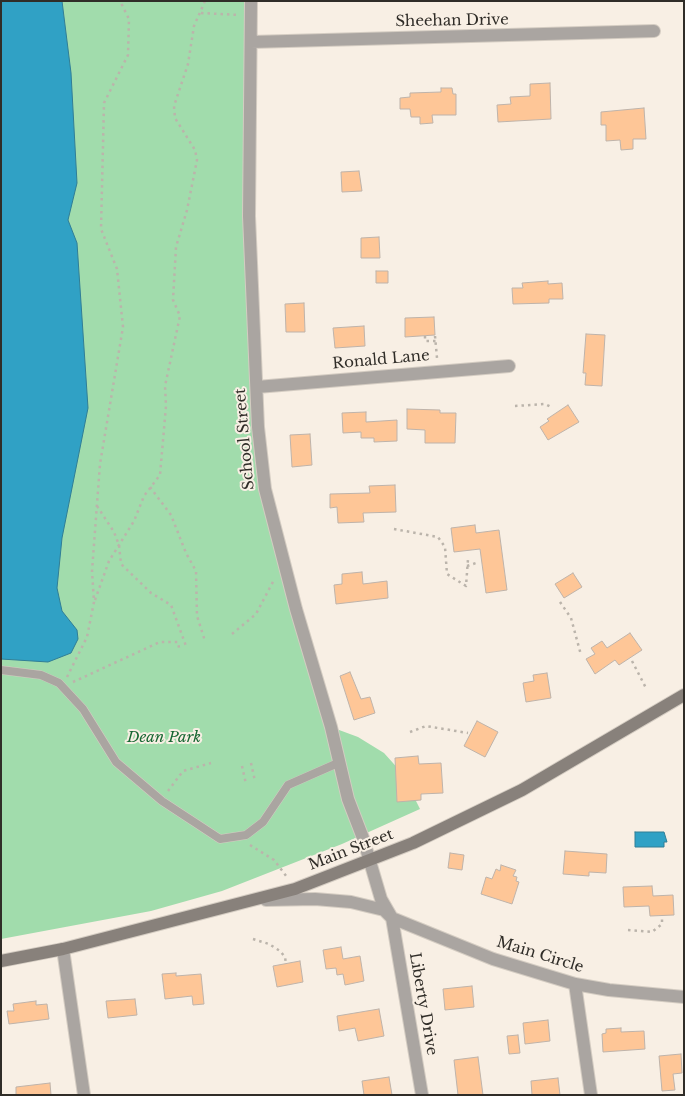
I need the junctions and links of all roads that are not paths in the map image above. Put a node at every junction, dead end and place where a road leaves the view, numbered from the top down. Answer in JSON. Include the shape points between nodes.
{"nodes":[{"id":1,"x":251,"y":1,"type":"edge"},
{"id":2,"x":654,"y":31,"type":"dead end"},
{"id":3,"x":250,"y":42,"type":"junction"},
{"id":4,"x":509,"y":366,"type":"dead end"},
{"id":5,"x":256,"y":387,"type":"junction"},
{"id":6,"x":1,"y":670,"type":"edge"},
{"id":7,"x":684,"y":695,"type":"edge"},
{"id":8,"x":338,"y":763,"type":"junction"},
{"id":9,"x":369,"y":859,"type":"junction"},
{"id":10,"x":255,"y":900,"type":"junction"},
{"id":11,"x":392,"y":918,"type":"junction"},
{"id":12,"x":63,"y":949,"type":"junction"},
{"id":13,"x":1,"y":961,"type":"edge"},
{"id":14,"x":575,"y":984,"type":"junction"},
{"id":15,"x":684,"y":997,"type":"edge"},
{"id":16,"x":84,"y":1095,"type":"edge"},
{"id":17,"x":422,"y":1095,"type":"edge"},
{"id":18,"x":591,"y":1095,"type":"edge"}],
"edges":[{"from":1,"to":3,"type":"street","name":"School Street"},
{"from":2,"to":3,"type":"street","name":"Sheehan Drive"},
{"from":3,"to":5,"type":"street","name":"School Street","via":[[249,216]]},
{"from":4,"to":5,"type":"street","name":"Ronald Lane"},
{"from":5,"to":8,"type":"street","name":"School Street","via":[[265,489],[331,727]]},
{"from":6,"to":8,"type":"lane","via":[[41,675],[62,687],[82,709],[116,762],[162,801],[220,839],[246,835],[263,822],[288,785]]},
{"from":7,"to":9,"type":"main road","name":"Main Street","via":[[522,790],[426,838]]},
{"from":8,"to":9,"type":"street","name":"School Street"},
{"from":9,"to":10,"type":"main road","name":"Main Street","via":[[295,889]]},
{"from":9,"to":11,"type":"street","via":[[381,899]]},
{"from":10,"to":11,"type":"street","name":"Main Circle","via":[[340,901],[384,910]]},
{"from":10,"to":12,"type":"main road","name":"Main Street"},
{"from":11,"to":14,"type":"street","name":"Main Circle","via":[[493,959]]},
{"from":11,"to":17,"type":"street","name":"Liberty Drive"},
{"from":12,"to":13,"type":"main road","name":"Main Street"},
{"from":12,"to":16,"type":"street"},
{"from":14,"to":15,"type":"street","name":"Main Circle"},
{"from":14,"to":18,"type":"street"}]}
